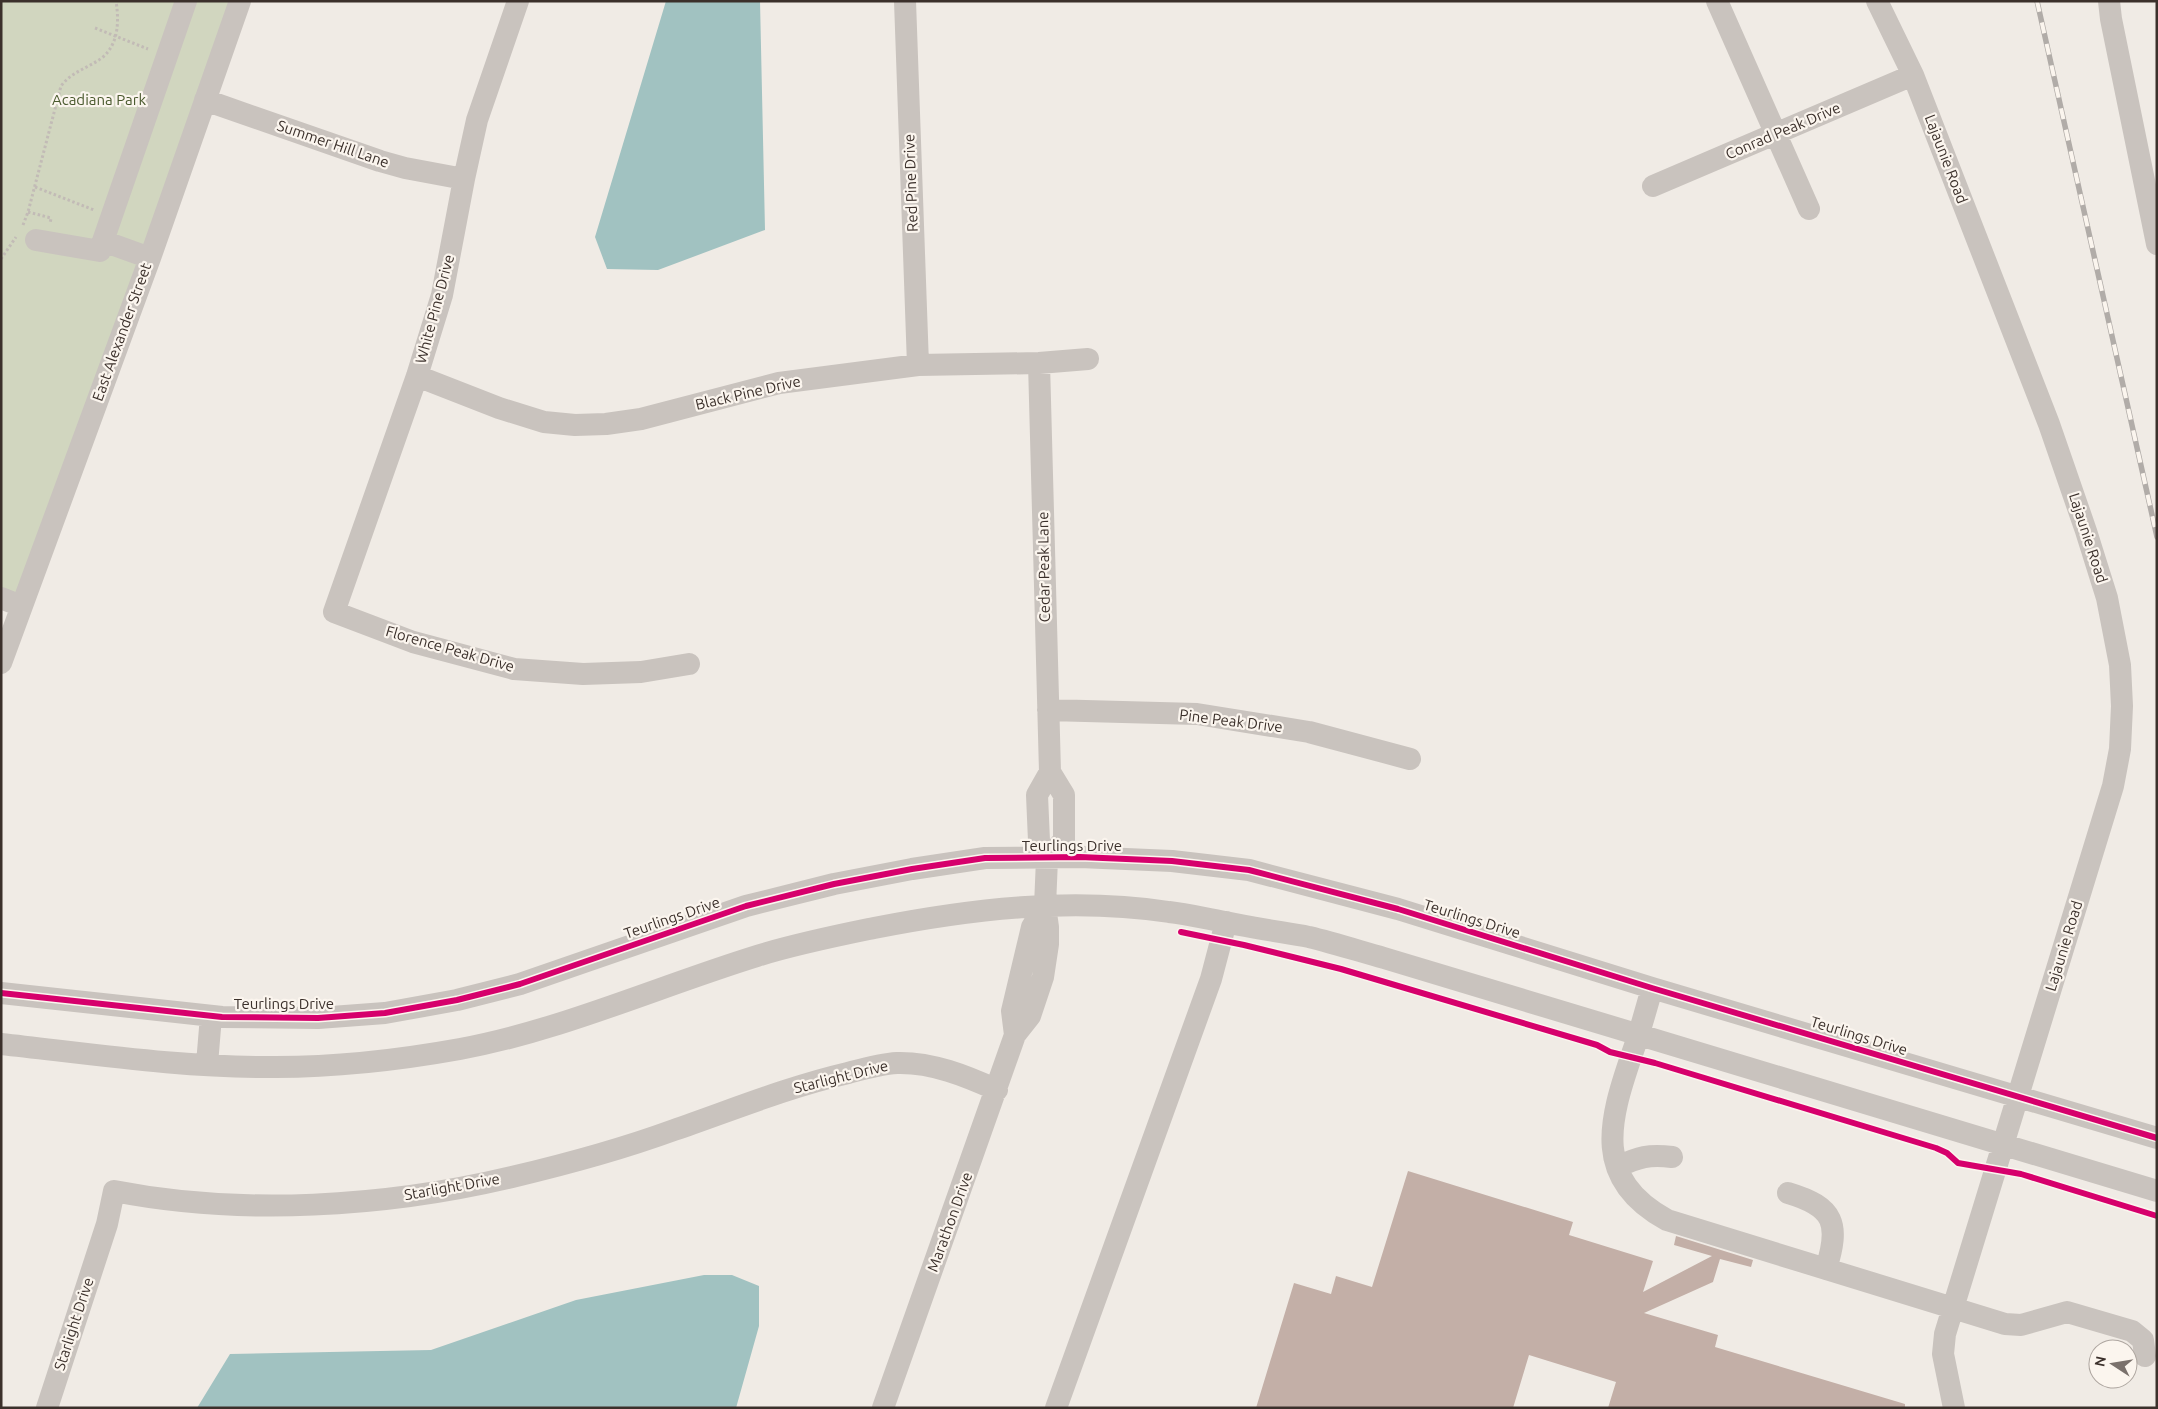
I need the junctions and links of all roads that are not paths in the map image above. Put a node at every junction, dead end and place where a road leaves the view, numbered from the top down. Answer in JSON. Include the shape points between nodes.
{"nodes":[{"id":1,"x":186,"y":1,"type":"edge"},
{"id":2,"x":240,"y":1,"type":"edge"},
{"id":3,"x":518,"y":1,"type":"edge"},
{"id":4,"x":905,"y":1,"type":"edge"},
{"id":5,"x":1717,"y":1,"type":"edge"},
{"id":6,"x":1877,"y":1,"type":"edge"},
{"id":7,"x":2109,"y":1,"type":"edge"},
{"id":8,"x":1912,"y":75,"type":"junction"},
{"id":9,"x":205,"y":100,"type":"junction"},
{"id":10,"x":1776,"y":134,"type":"junction"},
{"id":11,"x":464,"y":179,"type":"junction"},
{"id":12,"x":1654,"y":186,"type":"dead end"},
{"id":13,"x":1809,"y":209,"type":"dead end"},
{"id":14,"x":36,"y":240,"type":"dead end"},
{"id":15,"x":103,"y":241,"type":"junction"},
{"id":16,"x":2157,"y":244,"type":"edge"},
{"id":17,"x":150,"y":258,"type":"junction"},
{"id":18,"x":1088,"y":359,"type":"dead end"},
{"id":19,"x":1039,"y":363,"type":"junction"},
{"id":20,"x":918,"y":365,"type":"junction"},
{"id":21,"x":417,"y":376,"type":"junction"},
{"id":22,"x":11,"y":602,"type":"edge"},
{"id":23,"x":334,"y":612,"type":"joint"},
{"id":24,"x":1,"y":663,"type":"edge"},
{"id":25,"x":689,"y":664,"type":"dead end"},
{"id":26,"x":1048,"y":710,"type":"junction"},
{"id":27,"x":1410,"y":758,"type":"dead end"},
{"id":28,"x":1047,"y":859,"type":"junction"},
{"id":29,"x":1045,"y":906,"type":"junction"},
{"id":30,"x":1226,"y":922,"type":"junction"},
{"id":31,"x":1652,"y":988,"type":"junction"},
{"id":32,"x":1,"y":993,"type":"edge"},
{"id":33,"x":211,"y":1016,"type":"junction"},
{"id":34,"x":1638,"y":1035,"type":"junction"},
{"id":35,"x":1,"y":1044,"type":"edge"},
{"id":36,"x":207,"y":1064,"type":"junction"},
{"id":37,"x":997,"y":1090,"type":"junction"},
{"id":38,"x":2018,"y":1097,"type":"junction"},
{"id":39,"x":2157,"y":1138,"type":"edge"},
{"id":40,"x":2004,"y":1145,"type":"junction"},
{"id":41,"x":1672,"y":1157,"type":"dead end"},
{"id":42,"x":1617,"y":1166,"type":"junction"},
{"id":43,"x":2157,"y":1191,"type":"edge"},
{"id":44,"x":1788,"y":1193,"type":"dead end"},
{"id":45,"x":1826,"y":1269,"type":"junction"},
{"id":46,"x":1952,"y":1308,"type":"junction"},
{"id":47,"x":2145,"y":1356,"type":"dead end"},
{"id":48,"x":46,"y":1408,"type":"edge"},
{"id":49,"x":883,"y":1408,"type":"edge"},
{"id":50,"x":1056,"y":1408,"type":"edge"},
{"id":51,"x":1954,"y":1408,"type":"edge"}],
"edges":[{"from":1,"to":15,"type":"street"},
{"from":2,"to":9,"type":"street","name":"East Alexander Street"},
{"from":3,"to":11,"type":"street","name":"White Pine Drive","via":[[477,120]]},
{"from":4,"to":20,"type":"street","name":"Red Pine Drive"},
{"from":5,"to":10,"type":"street"},
{"from":6,"to":8,"type":"street","name":"Lajaunie Road"},
{"from":7,"to":16,"type":"street"},
{"from":8,"to":10,"type":"street","name":"Conrad Peak Drive"},
{"from":8,"to":38,"type":"street","name":"Lajaunie Road","via":[[2049,424],[2107,598],[2120,665],[2120,749],[2113,786]]},
{"from":9,"to":11,"type":"street","name":"Summer Hill Lane","via":[[380,161]]},
{"from":9,"to":17,"type":"street","name":"East Alexander Street"},
{"from":10,"to":12,"type":"street","name":"Conrad Peak Drive"},
{"from":10,"to":13,"type":"street"},
{"from":11,"to":21,"type":"street","name":"White Pine Drive","via":[[442,295]]},
{"from":14,"to":15,"type":"street","via":[[100,251]]},
{"from":15,"to":17,"type":"street"},
{"from":17,"to":22,"type":"street","name":"East Alexander Street"},
{"from":18,"to":19,"type":"street","name":"Black Pine Drive"},
{"from":19,"to":20,"type":"street","name":"Black Pine Drive"},
{"from":19,"to":26,"type":"street","name":"Cedar Peak Lane"},
{"from":20,"to":21,"type":"street","name":"Black Pine Drive","via":[[779,383],[641,419],[575,425],[544,422]]},
{"from":21,"to":23,"type":"street","name":"White Pine Drive"},
{"from":22,"to":24,"type":"street","name":"East Alexander Street"},
{"from":23,"to":25,"type":"street","name":"Florence Peak Drive","via":[[413,642],[514,669],[583,674],[641,672]]},
{"from":26,"to":27,"type":"street","name":"Pine Peak Drive","via":[[1197,714],[1309,732]]},
{"from":26,"to":28,"type":"street","name":"Cedar Peak Lane","via":[[1050,772],[1037,795],[1038,840]]},
{"from":28,"to":29,"type":"street","name":"Marathon Drive"},
{"from":28,"to":31,"type":"street","name":"Teurlings Drive","via":[[1080,857],[1172,861],[1249,870],[1398,909]]},
{"from":28,"to":33,"type":"street","name":"Teurlings Drive","via":[[985,858],[834,884],[746,906],[520,984],[385,1014],[318,1018]]},
{"from":29,"to":30,"type":"street","via":[[1168,911]]},
{"from":29,"to":36,"type":"street","via":[[989,909],[835,936],[760,955],[543,1029],[462,1049],[322,1066]]},
{"from":29,"to":37,"type":"street","name":"Marathon Drive","via":[[1048,927],[1043,977],[1030,1016],[1015,1035]]},
{"from":30,"to":34,"type":"street","via":[[1311,938]]},
{"from":30,"to":50,"type":"street","via":[[1211,980]]},
{"from":31,"to":34,"type":"street"},
{"from":31,"to":38,"type":"street","name":"Teurlings Drive"},
{"from":32,"to":33,"type":"street","name":"Teurlings Drive"},
{"from":33,"to":36,"type":"street"},
{"from":34,"to":40,"type":"street"},
{"from":34,"to":42,"type":"street","via":[[1612,1118],[1612,1143]]},
{"from":35,"to":36,"type":"street"},
{"from":37,"to":48,"type":"street","name":"Starlight Drive","via":[[941,1069],[895,1063],[830,1077],[592,1156],[512,1177],[417,1195],[269,1205],[204,1204],[114,1190],[107,1224]]},
{"from":37,"to":49,"type":"street","name":"Marathon Drive"},
{"from":38,"to":39,"type":"street","name":"Teurlings Drive"},
{"from":38,"to":40,"type":"street","name":"Lajaunie Road"},
{"from":40,"to":43,"type":"street"},
{"from":40,"to":46,"type":"street","name":"Lajaunie Road"},
{"from":41,"to":42,"type":"street","via":[[1653,1154]]},
{"from":42,"to":45,"type":"street","via":[[1631,1191],[1648,1209],[1667,1220]]},
{"from":44,"to":45,"type":"street","via":[[1808,1199],[1829,1217],[1834,1231]]},
{"from":45,"to":46,"type":"street"},
{"from":46,"to":47,"type":"street","via":[[2005,1324],[2021,1325],[2067,1312],[2132,1331],[2143,1340]]},
{"from":46,"to":51,"type":"street","name":"Lajaunie Road","via":[[1943,1354]]}]}
